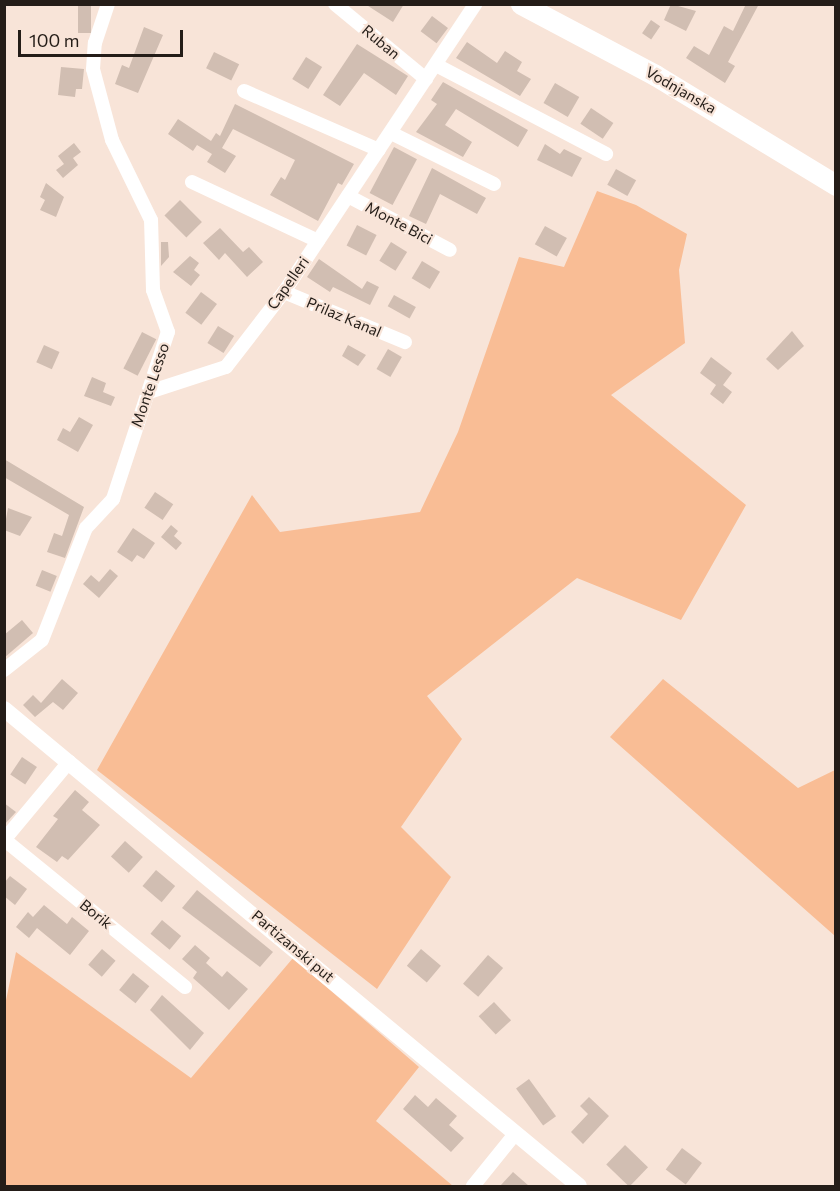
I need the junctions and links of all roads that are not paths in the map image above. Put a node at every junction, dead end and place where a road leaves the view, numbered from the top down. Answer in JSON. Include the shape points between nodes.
{"nodes":[{"id":1,"x":108,"y":4,"type":"edge"},
{"id":2,"x":335,"y":4,"type":"edge"},
{"id":3,"x":475,"y":4,"type":"edge"},
{"id":4,"x":521,"y":4,"type":"edge"},
{"id":5,"x":436,"y":65,"type":"junction"},
{"id":6,"x":426,"y":79,"type":"junction"},
{"id":7,"x":244,"y":90,"type":"dead end"},
{"id":8,"x":391,"y":133,"type":"junction"},
{"id":9,"x":379,"y":150,"type":"junction"},
{"id":10,"x":606,"y":154,"type":"dead end"},
{"id":11,"x":192,"y":182,"type":"dead end"},
{"id":12,"x":494,"y":184,"type":"dead end"},
{"id":13,"x":836,"y":185,"type":"edge"},
{"id":14,"x":348,"y":196,"type":"junction"},
{"id":15,"x":318,"y":242,"type":"junction"},
{"id":16,"x":450,"y":250,"type":"dead end"},
{"id":17,"x":284,"y":292,"type":"junction"},
{"id":18,"x":405,"y":342,"type":"dead end"},
{"id":19,"x":152,"y":391,"type":"junction"},
{"id":20,"x":4,"y":670,"type":"edge"},
{"id":21,"x":4,"y":709,"type":"edge"},
{"id":22,"x":69,"y":762,"type":"junction"},
{"id":23,"x":5,"y":840,"type":"edge"},
{"id":24,"x":185,"y":987,"type":"dead end"},
{"id":25,"x":515,"y":1134,"type":"junction"},
{"id":26,"x":473,"y":1186,"type":"edge"},
{"id":27,"x":579,"y":1186,"type":"edge"}],
"edges":[{"from":1,"to":19,"type":"street","name":"Monte Lesso","via":[[95,42],[93,69],[112,140],[152,220],[153,290],[168,332]]},
{"from":2,"to":6,"type":"street","name":"Ruban"},
{"from":3,"to":5,"type":"street","name":"Capelleri"},
{"from":4,"to":13,"type":"main road","name":"Vodnjanska","via":[[656,75]]},
{"from":5,"to":6,"type":"street","name":"Capelleri"},
{"from":5,"to":10,"type":"street"},
{"from":6,"to":8,"type":"street","name":"Capelleri"},
{"from":7,"to":9,"type":"street"},
{"from":8,"to":9,"type":"street","name":"Capelleri"},
{"from":8,"to":12,"type":"street"},
{"from":9,"to":14,"type":"street","name":"Capelleri"},
{"from":11,"to":15,"type":"street"},
{"from":14,"to":15,"type":"street","name":"Capelleri"},
{"from":14,"to":16,"type":"street","name":"Monte Bici"},
{"from":15,"to":17,"type":"street","name":"Capelleri"},
{"from":17,"to":18,"type":"street","name":"Prilaz Kanal"},
{"from":17,"to":19,"type":"street","name":"Capelleri","via":[[226,367]]},
{"from":19,"to":20,"type":"street","name":"Monte Lesso","via":[[130,442],[113,499],[86,528],[42,640]]},
{"from":21,"to":22,"type":"street","name":"Partizanski put"},
{"from":22,"to":23,"type":"street","name":"Borik"},
{"from":22,"to":25,"type":"street","name":"Partizanski put","via":[[326,972]]},
{"from":23,"to":24,"type":"street","name":"Borik"},
{"from":25,"to":26,"type":"street"},
{"from":25,"to":27,"type":"street","name":"Partizanski put"}]}
